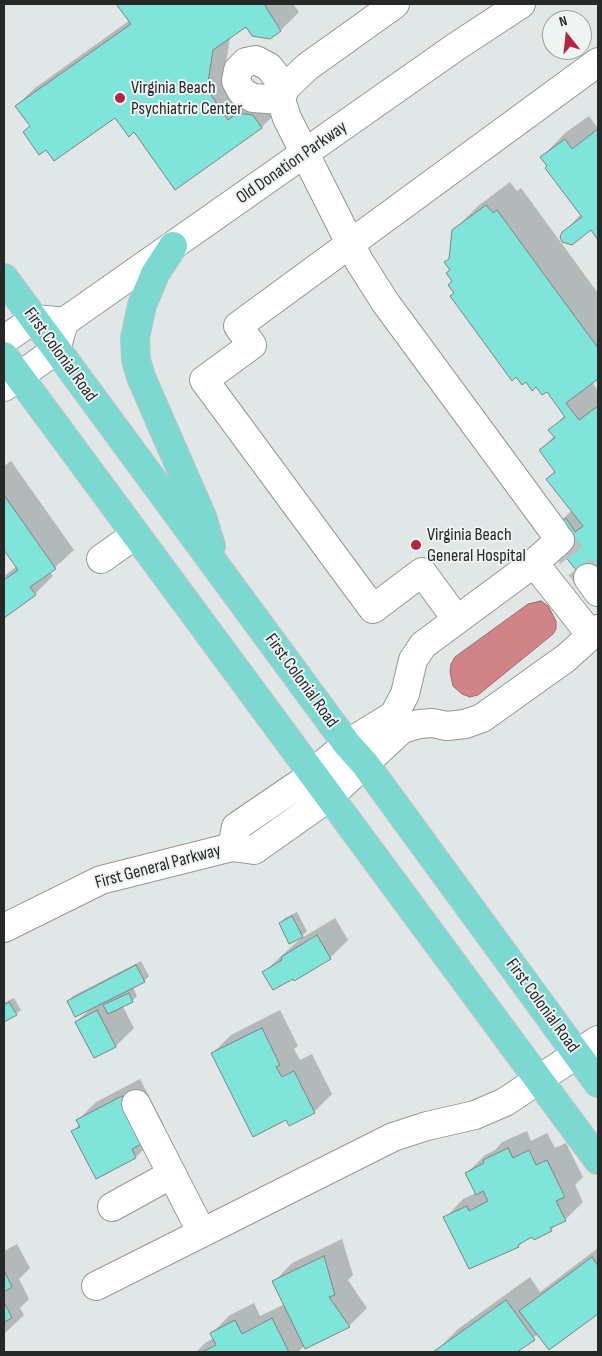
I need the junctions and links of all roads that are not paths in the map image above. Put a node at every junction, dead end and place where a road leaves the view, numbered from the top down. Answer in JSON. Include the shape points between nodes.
{"nodes":[{"id":1,"x":395,"y":4,"type":"edge"},
{"id":2,"x":520,"y":4,"type":"edge"},
{"id":3,"x":598,"y":62,"type":"edge"},
{"id":4,"x":304,"y":154,"type":"junction"},
{"id":5,"x":350,"y":244,"type":"junction"},
{"id":6,"x":173,"y":246,"type":"junction"},
{"id":7,"x":4,"y":278,"type":"edge"},
{"id":8,"x":34,"y":319,"type":"junction"},
{"id":9,"x":64,"y":322,"type":"junction"},
{"id":10,"x":4,"y":340,"type":"edge"},
{"id":11,"x":56,"y":350,"type":"junction"},
{"id":12,"x":9,"y":373,"type":"edge"},
{"id":13,"x":135,"y":535,"type":"junction"},
{"id":14,"x":101,"y":560,"type":"dead end"},
{"id":15,"x":534,"y":563,"type":"junction"},
{"id":16,"x":221,"y":573,"type":"junction"},
{"id":17,"x":457,"y":620,"type":"junction"},
{"id":18,"x":595,"y":632,"type":"edge"},
{"id":19,"x":347,"y":744,"type":"junction"},
{"id":20,"x":365,"y":764,"type":"junction"},
{"id":21,"x":312,"y":773,"type":"junction"},
{"id":22,"x":329,"y":797,"type":"junction"},
{"id":23,"x":232,"y":847,"type":"junction"},
{"id":24,"x":4,"y":928,"type":"edge"},
{"id":25,"x":588,"y":1048,"type":"edge"},
{"id":26,"x":539,"y":1081,"type":"junction"},
{"id":27,"x":598,"y":1083,"type":"edge"},
{"id":28,"x":136,"y":1104,"type":"dead end"},
{"id":29,"x":598,"y":1160,"type":"edge"},
{"id":30,"x":172,"y":1174,"type":"junction"},
{"id":31,"x":112,"y":1207,"type":"dead end"},
{"id":32,"x":202,"y":1233,"type":"junction"},
{"id":33,"x":96,"y":1286,"type":"dead end"}],
"edges":[{"from":1,"to":4,"type":"street","via":[[307,67],[283,94],[287,118]]},
{"from":2,"to":4,"type":"street","name":"Old Donation Parkway"},
{"from":3,"to":5,"type":"street"},
{"from":4,"to":5,"type":"street"},
{"from":4,"to":6,"type":"street","name":"Old Donation Parkway"},
{"from":5,"to":15,"type":"street","name":"First General Parkway","via":[[385,302],[557,536]]},
{"from":5,"to":17,"type":"street","via":[[238,326],[252,344],[204,380],[373,609],[422,572]]},
{"from":6,"to":9,"type":"street","name":"Old Donation Parkway"},
{"from":6,"to":16,"type":"main road","via":[[155,274],[142,305],[135,338],[136,360],[202,517]]},
{"from":7,"to":8,"type":"main road","name":"First Colonial Road"},
{"from":8,"to":9,"type":"street"},
{"from":8,"to":10,"type":"street"},
{"from":8,"to":11,"type":"main road","name":"First Colonial Road"},
{"from":9,"to":11,"type":"street"},
{"from":11,"to":12,"type":"street"},
{"from":11,"to":16,"type":"main road","name":"First Colonial Road"},
{"from":12,"to":13,"type":"main road"},
{"from":13,"to":14,"type":"street"},
{"from":13,"to":21,"type":"main road"},
{"from":15,"to":17,"type":"street","name":"First General Parkway"},
{"from":15,"to":18,"type":"street"},
{"from":16,"to":19,"type":"main road","name":"First Colonial Road"},
{"from":17,"to":19,"type":"street","name":"First General Parkway","via":[[423,645],[413,660],[405,694],[394,715]]},
{"from":18,"to":20,"type":"street","name":"First General Parkway","via":[[566,658],[482,718],[465,724],[419,724],[402,729]]},
{"from":19,"to":20,"type":"main road","name":"First Colonial Road"},
{"from":19,"to":21,"type":"street","name":"First General Parkway"},
{"from":20,"to":22,"type":"street","name":"First General Parkway"},
{"from":20,"to":25,"type":"main road","name":"First Colonial Road"},
{"from":21,"to":22,"type":"main road"},
{"from":21,"to":23,"type":"street","name":"First General Parkway","via":[[236,827]]},
{"from":22,"to":23,"type":"street","name":"First General Parkway","via":[[254,850]]},
{"from":22,"to":26,"type":"main road"},
{"from":23,"to":24,"type":"street","name":"First General Parkway","via":[[101,880]]},
{"from":25,"to":26,"type":"street"},
{"from":25,"to":27,"type":"main road","name":"First Colonial Road"},
{"from":26,"to":29,"type":"main road"},
{"from":26,"to":32,"type":"street","via":[[505,1102],[474,1115],[393,1137]]},
{"from":28,"to":30,"type":"street"},
{"from":30,"to":31,"type":"street"},
{"from":30,"to":32,"type":"street"},
{"from":32,"to":33,"type":"street"}]}
